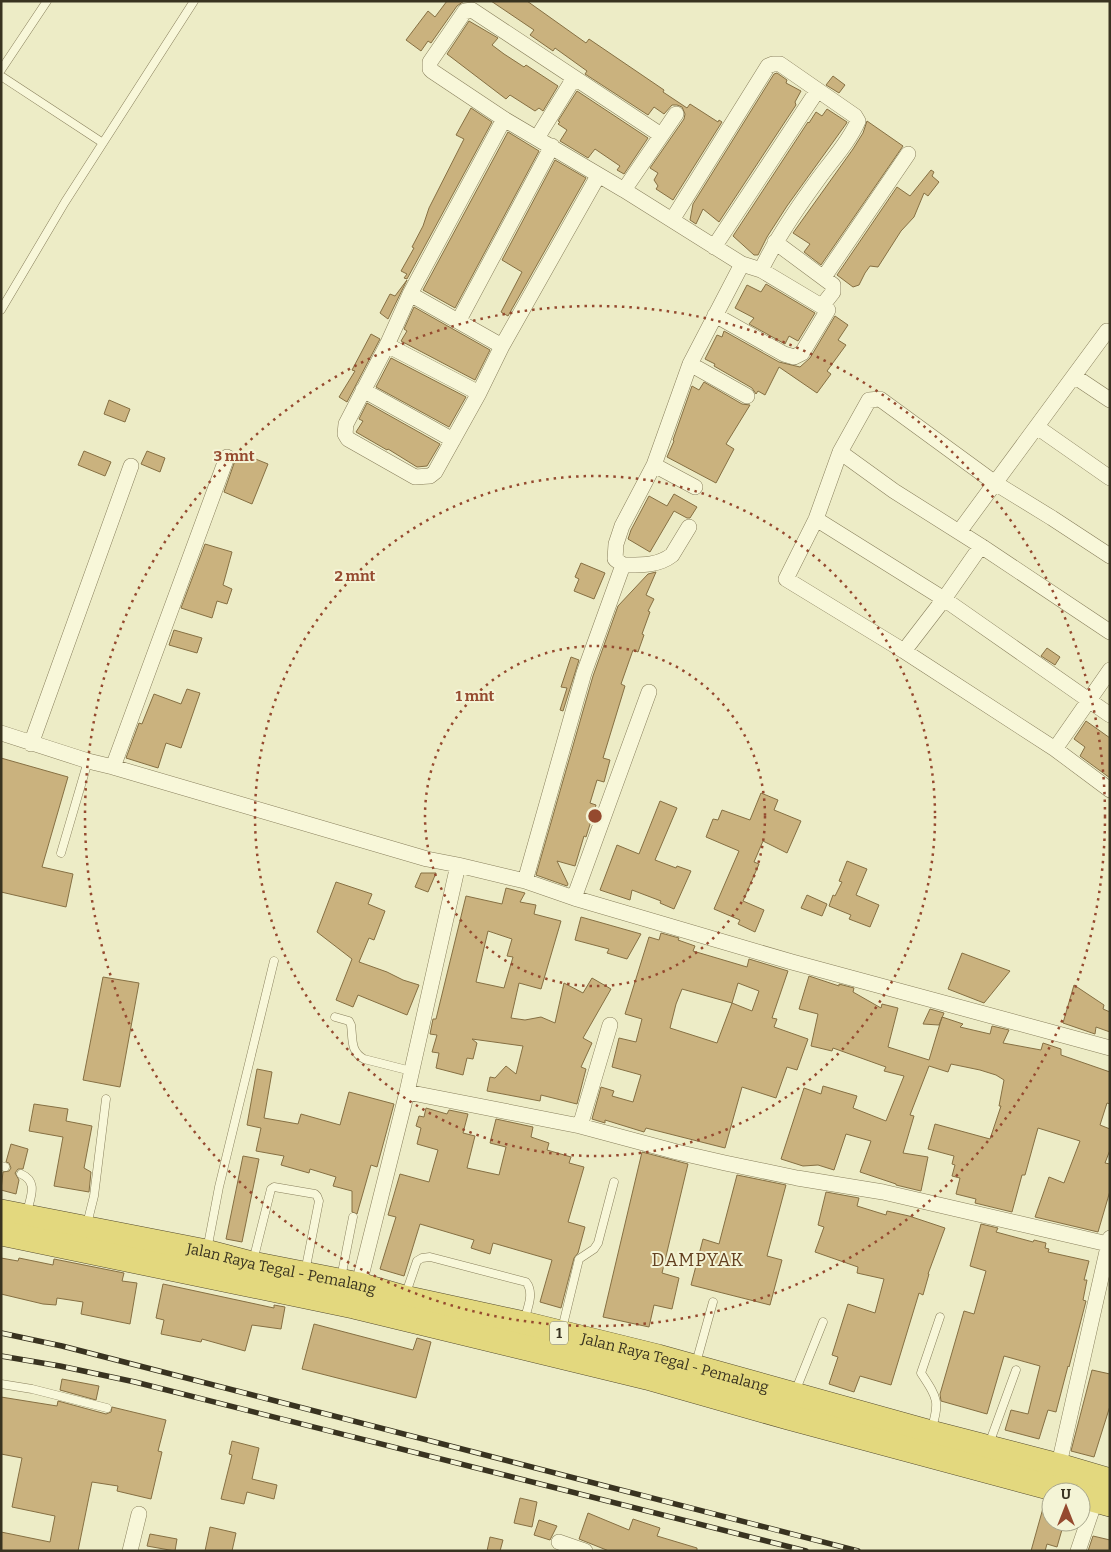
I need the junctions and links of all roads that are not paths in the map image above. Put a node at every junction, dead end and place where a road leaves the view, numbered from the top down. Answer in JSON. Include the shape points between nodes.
{"nodes":[{"id":1,"x":47,"y":1,"type":"edge"},
{"id":2,"x":194,"y":1,"type":"edge"},
{"id":3,"x":1,"y":70,"type":"edge"},
{"id":4,"x":1,"y":76,"type":"edge"},
{"id":5,"x":574,"y":78,"type":"junction"},
{"id":6,"x":817,"y":91,"type":"junction"},
{"id":7,"x":676,"y":114,"type":"dead end"},
{"id":8,"x":504,"y":119,"type":"junction"},
{"id":9,"x":661,"y":135,"type":"junction"},
{"id":10,"x":537,"y":138,"type":"junction"},
{"id":11,"x":103,"y":143,"type":"junction"},
{"id":12,"x":552,"y":146,"type":"junction"},
{"id":13,"x":908,"y":154,"type":"dead end"},
{"id":14,"x":598,"y":176,"type":"junction"},
{"id":15,"x":624,"y":190,"type":"junction"},
{"id":16,"x":672,"y":220,"type":"junction"},
{"id":17,"x":775,"y":242,"type":"junction"},
{"id":18,"x":714,"y":247,"type":"junction"},
{"id":19,"x":742,"y":264,"type":"junction"},
{"id":20,"x":761,"y":270,"type":"junction"},
{"id":21,"x":824,"y":278,"type":"junction"},
{"id":22,"x":410,"y":294,"type":"junction"},
{"id":23,"x":822,"y":306,"type":"junction"},
{"id":24,"x":1,"y":310,"type":"edge"},
{"id":25,"x":715,"y":315,"type":"junction"},
{"id":26,"x":458,"y":320,"type":"junction"},
{"id":27,"x":1110,"y":333,"type":"edge"},
{"id":28,"x":387,"y":345,"type":"junction"},
{"id":29,"x":502,"y":346,"type":"junction"},
{"id":30,"x":690,"y":364,"type":"junction"},
{"id":31,"x":1074,"y":376,"type":"junction"},
{"id":32,"x":363,"y":390,"type":"junction"},
{"id":33,"x":479,"y":393,"type":"junction"},
{"id":34,"x":747,"y":396,"type":"dead end"},
{"id":35,"x":1110,"y":400,"type":"edge"},
{"id":36,"x":1037,"y":427,"type":"junction"},
{"id":37,"x":453,"y":440,"type":"junction"},
{"id":38,"x":840,"y":452,"type":"junction"},
{"id":39,"x":227,"y":457,"type":"dead end"},
{"id":40,"x":654,"y":465,"type":"junction"},
{"id":41,"x":131,"y":466,"type":"dead end"},
{"id":42,"x":1110,"y":478,"type":"edge"},
{"id":43,"x":996,"y":483,"type":"junction"},
{"id":44,"x":695,"y":488,"type":"dead end"},
{"id":45,"x":816,"y":519,"type":"junction"},
{"id":46,"x":689,"y":527,"type":"dead end"},
{"id":47,"x":959,"y":532,"type":"junction"},
{"id":48,"x":981,"y":546,"type":"junction"},
{"id":49,"x":1110,"y":556,"type":"edge"},
{"id":50,"x":622,"y":565,"type":"junction"},
{"id":51,"x":944,"y":599,"type":"junction"},
{"id":52,"x":1110,"y":632,"type":"edge"},
{"id":53,"x":904,"y":651,"type":"junction"},
{"id":54,"x":1110,"y":670,"type":"edge"},
{"id":55,"x":649,"y":692,"type":"dead end"},
{"id":56,"x":1088,"y":700,"type":"junction"},
{"id":57,"x":1110,"y":715,"type":"edge"},
{"id":58,"x":1,"y":733,"type":"edge"},
{"id":59,"x":31,"y":744,"type":"junction"},
{"id":60,"x":1055,"y":749,"type":"junction"},
{"id":61,"x":88,"y":761,"type":"junction"},
{"id":62,"x":113,"y":767,"type":"junction"},
{"id":63,"x":1110,"y":790,"type":"edge"},
{"id":64,"x":61,"y":853,"type":"dead end"},
{"id":65,"x":458,"y":865,"type":"junction"},
{"id":66,"x":524,"y":881,"type":"junction"},
{"id":67,"x":574,"y":898,"type":"junction"},
{"id":68,"x":274,"y":961,"type":"dead end"},
{"id":69,"x":335,"y":1016,"type":"dead end"},
{"id":70,"x":610,"y":1026,"type":"dead end"},
{"id":71,"x":1110,"y":1048,"type":"edge"},
{"id":72,"x":411,"y":1071,"type":"junction"},
{"id":73,"x":407,"y":1092,"type":"junction"},
{"id":74,"x":106,"y":1099,"type":"dead end"},
{"id":75,"x":580,"y":1126,"type":"junction"},
{"id":76,"x":21,"y":1174,"type":"dead end"},
{"id":77,"x":614,"y":1182,"type":"dead end"},
{"id":78,"x":1,"y":1212,"type":"edge"},
{"id":79,"x":353,"y":1217,"type":"dead end"},
{"id":80,"x":19,"y":1228,"type":"edge"},
{"id":81,"x":86,"y":1229,"type":"junction"},
{"id":82,"x":1109,"y":1241,"type":"edge"},
{"id":83,"x":206,"y":1252,"type":"junction"},
{"id":84,"x":252,"y":1264,"type":"junction"},
{"id":85,"x":305,"y":1274,"type":"junction"},
{"id":86,"x":345,"y":1293,"type":"junction"},
{"id":87,"x":404,"y":1298,"type":"junction"},
{"id":88,"x":713,"y":1302,"type":"dead end"},
{"id":89,"x":940,"y":1317,"type":"dead end"},
{"id":90,"x":823,"y":1322,"type":"dead end"},
{"id":91,"x":524,"y":1324,"type":"junction"},
{"id":92,"x":561,"y":1334,"type":"junction"},
{"id":93,"x":695,"y":1368,"type":"junction"},
{"id":94,"x":1016,"y":1370,"type":"dead end"},
{"id":95,"x":1,"y":1384,"type":"edge"},
{"id":96,"x":791,"y":1406,"type":"junction"},
{"id":97,"x":107,"y":1408,"type":"dead end"},
{"id":98,"x":931,"y":1433,"type":"junction"},
{"id":99,"x":988,"y":1448,"type":"junction"},
{"id":100,"x":1060,"y":1482,"type":"edge"},
{"id":101,"x":1100,"y":1492,"type":"edge"},
{"id":102,"x":139,"y":1514,"type":"dead end"},
{"id":103,"x":559,"y":1542,"type":"dead end"},
{"id":104,"x":130,"y":1551,"type":"edge"},
{"id":105,"x":585,"y":1551,"type":"edge"},
{"id":106,"x":1078,"y":1551,"type":"edge"}],
"edges":[{"from":1,"to":3,"type":"lane"},
{"from":2,"to":11,"type":"lane"},
{"from":4,"to":11,"type":"lane"},
{"from":5,"to":8,"type":"street","via":[[478,12],[465,11],[430,62],[430,69]]},
{"from":5,"to":9,"type":"street"},
{"from":5,"to":10,"type":"street"},
{"from":6,"to":16,"type":"street","via":[[780,64],[770,64]]},
{"from":6,"to":17,"type":"street","via":[[858,121]]},
{"from":6,"to":18,"type":"street"},
{"from":7,"to":9,"type":"street"},
{"from":8,"to":10,"type":"street"},
{"from":8,"to":22,"type":"street"},
{"from":9,"to":15,"type":"street"},
{"from":10,"to":12,"type":"street"},
{"from":11,"to":24,"type":"lane"},
{"from":12,"to":14,"type":"street"},
{"from":12,"to":26,"type":"street"},
{"from":13,"to":21,"type":"street"},
{"from":14,"to":15,"type":"street"},
{"from":14,"to":29,"type":"street"},
{"from":15,"to":16,"type":"street"},
{"from":16,"to":18,"type":"street"},
{"from":17,"to":20,"type":"street"},
{"from":17,"to":21,"type":"street"},
{"from":18,"to":19,"type":"street"},
{"from":19,"to":20,"type":"street"},
{"from":19,"to":25,"type":"street"},
{"from":20,"to":23,"type":"street"},
{"from":21,"to":23,"type":"street","via":[[834,288]]},
{"from":22,"to":26,"type":"street"},
{"from":22,"to":28,"type":"street"},
{"from":23,"to":25,"type":"street","via":[[828,312],[802,353],[794,357]]},
{"from":25,"to":30,"type":"street"},
{"from":26,"to":29,"type":"street"},
{"from":27,"to":31,"type":"street","via":[[1107,331]]},
{"from":28,"to":32,"type":"street"},
{"from":28,"to":33,"type":"street"},
{"from":29,"to":33,"type":"street"},
{"from":30,"to":34,"type":"street"},
{"from":30,"to":40,"type":"street"},
{"from":31,"to":35,"type":"street"},
{"from":31,"to":36,"type":"street"},
{"from":32,"to":37,"type":"street"},
{"from":32,"to":37,"type":"street","via":[[346,424],[345,434],[348,439],[415,477],[430,476],[435,472]]},
{"from":33,"to":37,"type":"street"},
{"from":36,"to":42,"type":"street"},
{"from":36,"to":43,"type":"street"},
{"from":38,"to":43,"type":"street","via":[[869,400],[880,399]]},
{"from":38,"to":45,"type":"street"},
{"from":38,"to":47,"type":"street"},
{"from":39,"to":62,"type":"street"},
{"from":40,"to":44,"type":"street"},
{"from":40,"to":50,"type":"street","via":[[628,512],[616,544],[615,559]]},
{"from":41,"to":59,"type":"street"},
{"from":43,"to":47,"type":"street"},
{"from":43,"to":49,"type":"street"},
{"from":45,"to":51,"type":"street"},
{"from":45,"to":53,"type":"street","via":[[786,579]]},
{"from":46,"to":50,"type":"street","via":[[668,559],[658,563]]},
{"from":47,"to":48,"type":"street"},
{"from":48,"to":51,"type":"street"},
{"from":48,"to":52,"type":"street"},
{"from":50,"to":66,"type":"street","via":[[584,672]]},
{"from":51,"to":53,"type":"street"},
{"from":51,"to":56,"type":"street"},
{"from":53,"to":60,"type":"street"},
{"from":54,"to":56,"type":"street"},
{"from":55,"to":67,"type":"street"},
{"from":56,"to":57,"type":"street"},
{"from":56,"to":60,"type":"street"},
{"from":58,"to":59,"type":"street"},
{"from":59,"to":61,"type":"street"},
{"from":60,"to":63,"type":"street"},
{"from":61,"to":62,"type":"street"},
{"from":61,"to":64,"type":"lane"},
{"from":62,"to":65,"type":"street","via":[[426,859]]},
{"from":65,"to":66,"type":"street"},
{"from":65,"to":72,"type":"street"},
{"from":66,"to":67,"type":"street"},
{"from":67,"to":71,"type":"street","via":[[792,962]]},
{"from":68,"to":83,"type":"lane"},
{"from":69,"to":72,"type":"lane","via":[[351,1024],[357,1056]]},
{"from":70,"to":75,"type":"street"},
{"from":72,"to":73,"type":"street"},
{"from":73,"to":75,"type":"street"},
{"from":73,"to":86,"type":"street"},
{"from":74,"to":81,"type":"lane","via":[[94,1196]]},
{"from":75,"to":82,"type":"street","via":[[715,1161],[883,1192]]},
{"from":76,"to":80,"type":"lane","via":[[28,1177],[33,1186]]},
{"from":77,"to":92,"type":"lane","via":[[598,1243],[579,1259]]},
{"from":78,"to":80,"type":"highway","name":"Jalan Raya Tegal - Pemalang","number":"1"},
{"from":79,"to":86,"type":"lane"},
{"from":80,"to":81,"type":"highway","name":"Jalan Raya Tegal - Pemalang","number":"1"},
{"from":80,"to":86,"type":"highway","name":"Jalan Raya Tegal - Pemalang","number":"1"},
{"from":81,"to":83,"type":"highway","name":"Jalan Raya Tegal - Pemalang","number":"1"},
{"from":82,"to":100,"type":"street"},
{"from":83,"to":84,"type":"highway","name":"Jalan Raya Tegal - Pemalang","number":"1"},
{"from":84,"to":85,"type":"highway","name":"Jalan Raya Tegal - Pemalang","number":"1"},
{"from":84,"to":85,"type":"lane","via":[[270,1189],[274,1186],[315,1194],[319,1201]]},
{"from":85,"to":86,"type":"highway","name":"Jalan Raya Tegal - Pemalang","number":"1"},
{"from":86,"to":87,"type":"highway","name":"Jalan Raya Tegal - Pemalang","number":"1"},
{"from":86,"to":96,"type":"highway","name":"Jalan Raya Tegal - Pemalang","number":"1","via":[[647,1376]]},
{"from":87,"to":91,"type":"highway","name":"Jalan Raya Tegal - Pemalang","number":"1"},
{"from":87,"to":91,"type":"lane","via":[[417,1261],[430,1257],[526,1282],[530,1293]]},
{"from":88,"to":93,"type":"lane"},
{"from":89,"to":98,"type":"lane","via":[[921,1374],[931,1387],[937,1404]]},
{"from":90,"to":96,"type":"lane"},
{"from":91,"to":92,"type":"highway","name":"Jalan Raya Tegal - Pemalang","number":"1"},
{"from":92,"to":93,"type":"highway","name":"Jalan Raya Tegal - Pemalang","number":"1"},
{"from":93,"to":96,"type":"highway","name":"Jalan Raya Tegal - Pemalang","number":"1"},
{"from":94,"to":99,"type":"lane"},
{"from":95,"to":97,"type":"lane"},
{"from":96,"to":98,"type":"highway","name":"Jalan Raya Tegal - Pemalang","number":"1"},
{"from":96,"to":100,"type":"highway","name":"Jalan Raya Tegal - Pemalang","number":"1"},
{"from":98,"to":99,"type":"highway","name":"Jalan Raya Tegal - Pemalang","number":"1"},
{"from":99,"to":100,"type":"highway","name":"Jalan Raya Tegal - Pemalang","number":"1"},
{"from":101,"to":106,"type":"street"},
{"from":102,"to":104,"type":"street"},
{"from":103,"to":105,"type":"street"}]}
